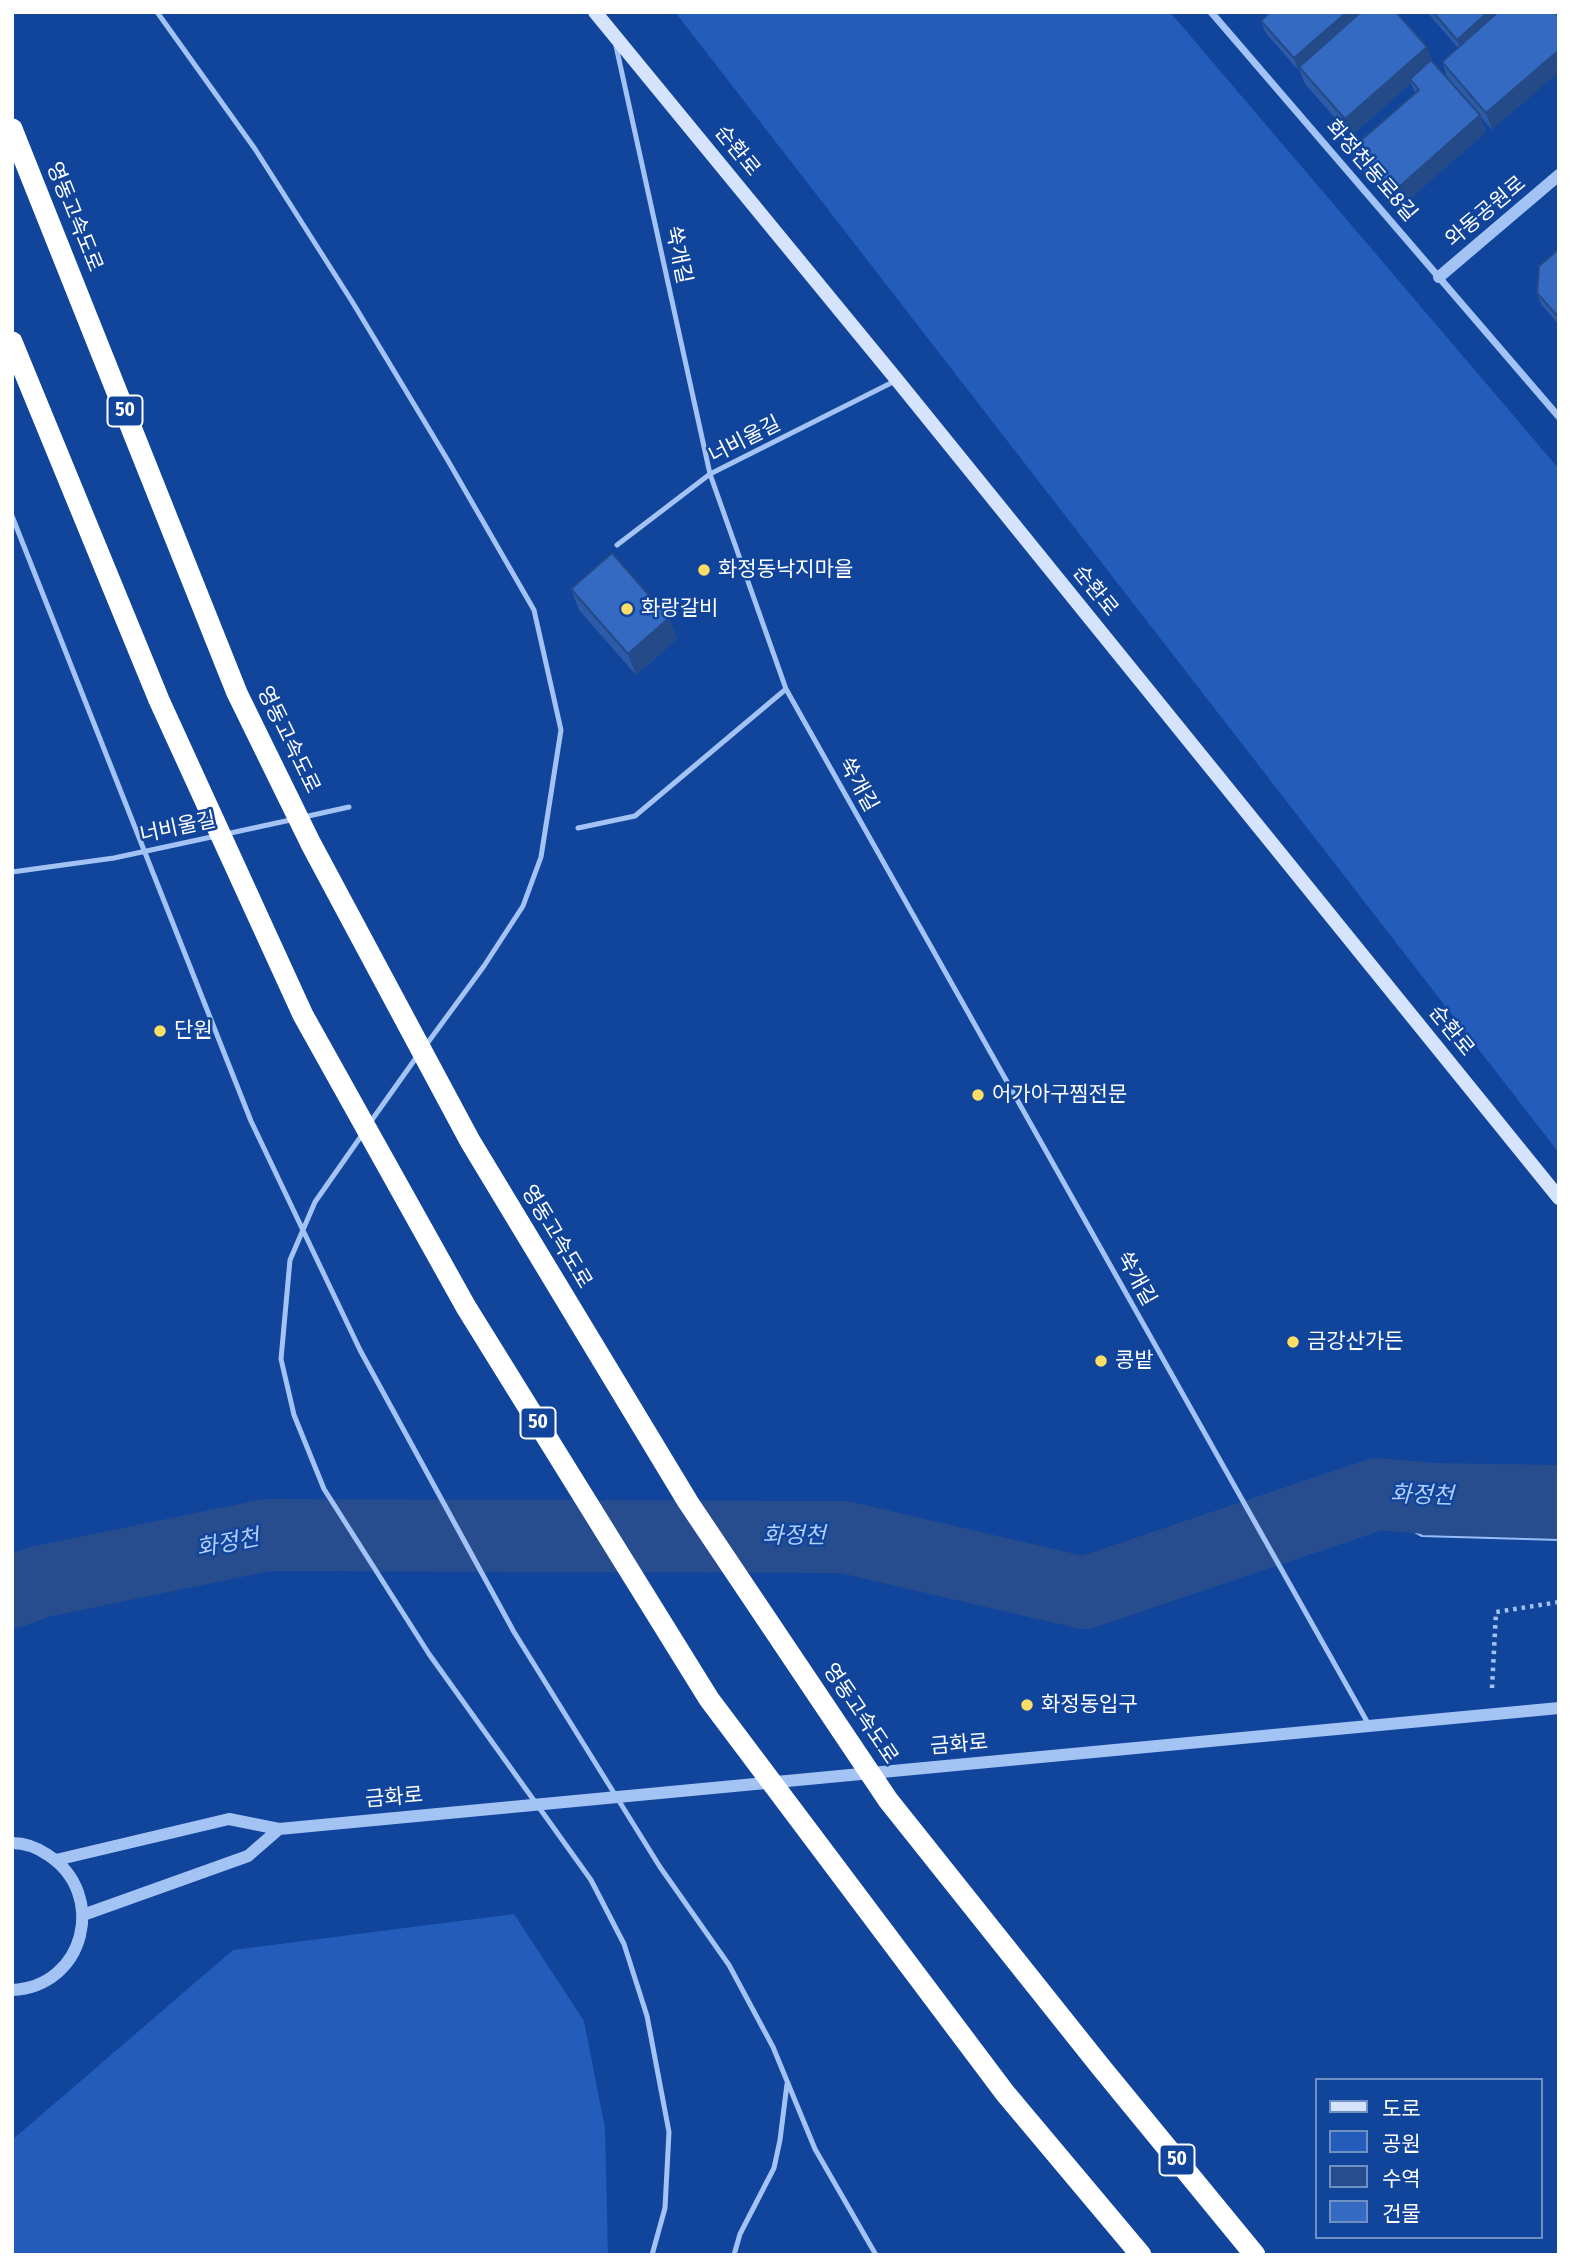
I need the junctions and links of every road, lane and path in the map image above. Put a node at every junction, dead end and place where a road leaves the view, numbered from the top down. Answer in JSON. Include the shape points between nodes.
{"nodes":[{"id":1,"x":157,"y":12,"type":"edge"},
{"id":2,"x":595,"y":12,"type":"edge"},
{"id":3,"x":1211,"y":12,"type":"edge"},
{"id":4,"x":614,"y":34,"type":"junction"},
{"id":5,"x":12,"y":129,"type":"edge"},
{"id":6,"x":1559,"y":175,"type":"edge"},
{"id":7,"x":1438,"y":278,"type":"junction"},
{"id":8,"x":12,"y":342,"type":"edge"},
{"id":9,"x":897,"y":380,"type":"junction"},
{"id":10,"x":1559,"y":417,"type":"edge"},
{"id":11,"x":710,"y":474,"type":"junction"},
{"id":12,"x":12,"y":516,"type":"edge"},
{"id":13,"x":617,"y":545,"type":"dead end"},
{"id":14,"x":786,"y":689,"type":"junction"},
{"id":15,"x":349,"y":807,"type":"dead end"},
{"id":16,"x":578,"y":828,"type":"dead end"},
{"id":17,"x":12,"y":872,"type":"edge"},
{"id":18,"x":1559,"y":1198,"type":"edge"},
{"id":19,"x":1559,"y":1602,"type":"edge"},
{"id":20,"x":1559,"y":1708,"type":"edge"},
{"id":21,"x":1491,"y":1714,"type":"junction"},
{"id":22,"x":1369,"y":1725,"type":"junction"},
{"id":23,"x":279,"y":1829,"type":"junction"},
{"id":24,"x":12,"y":1843,"type":"edge"},
{"id":25,"x":56,"y":1860,"type":"junction"},
{"id":26,"x":83,"y":1915,"type":"junction"},
{"id":27,"x":17,"y":1989,"type":"edge"},
{"id":28,"x":12,"y":2001,"type":"edge"},
{"id":29,"x":787,"y":2081,"type":"junction"},
{"id":30,"x":652,"y":2255,"type":"edge"},
{"id":31,"x":734,"y":2255,"type":"edge"},
{"id":32,"x":876,"y":2255,"type":"edge"},
{"id":33,"x":1141,"y":2255,"type":"edge"},
{"id":34,"x":1255,"y":2255,"type":"edge"}],
"edges":[{"from":1,"to":30,"type":"lane","via":[[255,149],[353,303],[534,610],[561,730],[541,857],[523,906],[315,1202],[290,1260],[281,1359],[294,1415],[324,1489],[429,1654],[591,1880],[624,1944],[647,2016],[669,2132],[666,2208]]},
{"from":2,"to":4,"type":"main road","name":"순환로"},
{"from":3,"to":7,"type":"street","name":"화정천동로8길"},
{"from":4,"to":9,"type":"main road","name":"순환로"},
{"from":4,"to":11,"type":"lane","name":"쑥개길"},
{"from":5,"to":34,"type":"highway","name":"영동고속도로","number":"50","via":[[237,693],[311,844],[470,1141],[688,1502],[888,1800]]},
{"from":6,"to":7,"type":"street","name":"와동공원로"},
{"from":7,"to":10,"type":"street","name":"화정천동로8길"},
{"from":8,"to":33,"type":"highway","number":"50","via":[[159,700],[303,1015],[466,1307],[709,1699],[1005,2093]]},
{"from":9,"to":11,"type":"lane","name":"너비울길"},
{"from":9,"to":18,"type":"main road","name":"순환로"},
{"from":11,"to":13,"type":"lane","name":"너비울길"},
{"from":11,"to":14,"type":"lane","name":"쑥개길"},
{"from":12,"to":29,"type":"lane","via":[[251,1121],[360,1350],[514,1633],[660,1867],[729,1965]]},
{"from":14,"to":16,"type":"lane","via":[[635,816]]},
{"from":14,"to":22,"type":"lane","name":"쑥개길"},
{"from":15,"to":17,"type":"lane","name":"너비울길","via":[[114,858]]},
{"from":19,"to":21,"type":"path","via":[[1496,1612]]},
{"from":20,"to":21,"type":"street","name":"금화로"},
{"from":21,"to":22,"type":"street","name":"금화로"},
{"from":22,"to":23,"type":"street","name":"금화로"},
{"from":23,"to":25,"type":"street","name":"금화로","via":[[229,1819]]},
{"from":23,"to":26,"type":"street","via":[[248,1856]]},
{"from":24,"to":25,"type":"street","via":[[39,1849]]},
{"from":25,"to":26,"type":"street","via":[[80,1894]]},
{"from":26,"to":27,"type":"street","via":[[81,1936],[59,1972]]},
{"from":27,"to":28,"type":"street"},
{"from":29,"to":31,"type":"lane","via":[[774,2168]]},
{"from":29,"to":32,"type":"lane","via":[[815,2149]]}]}
